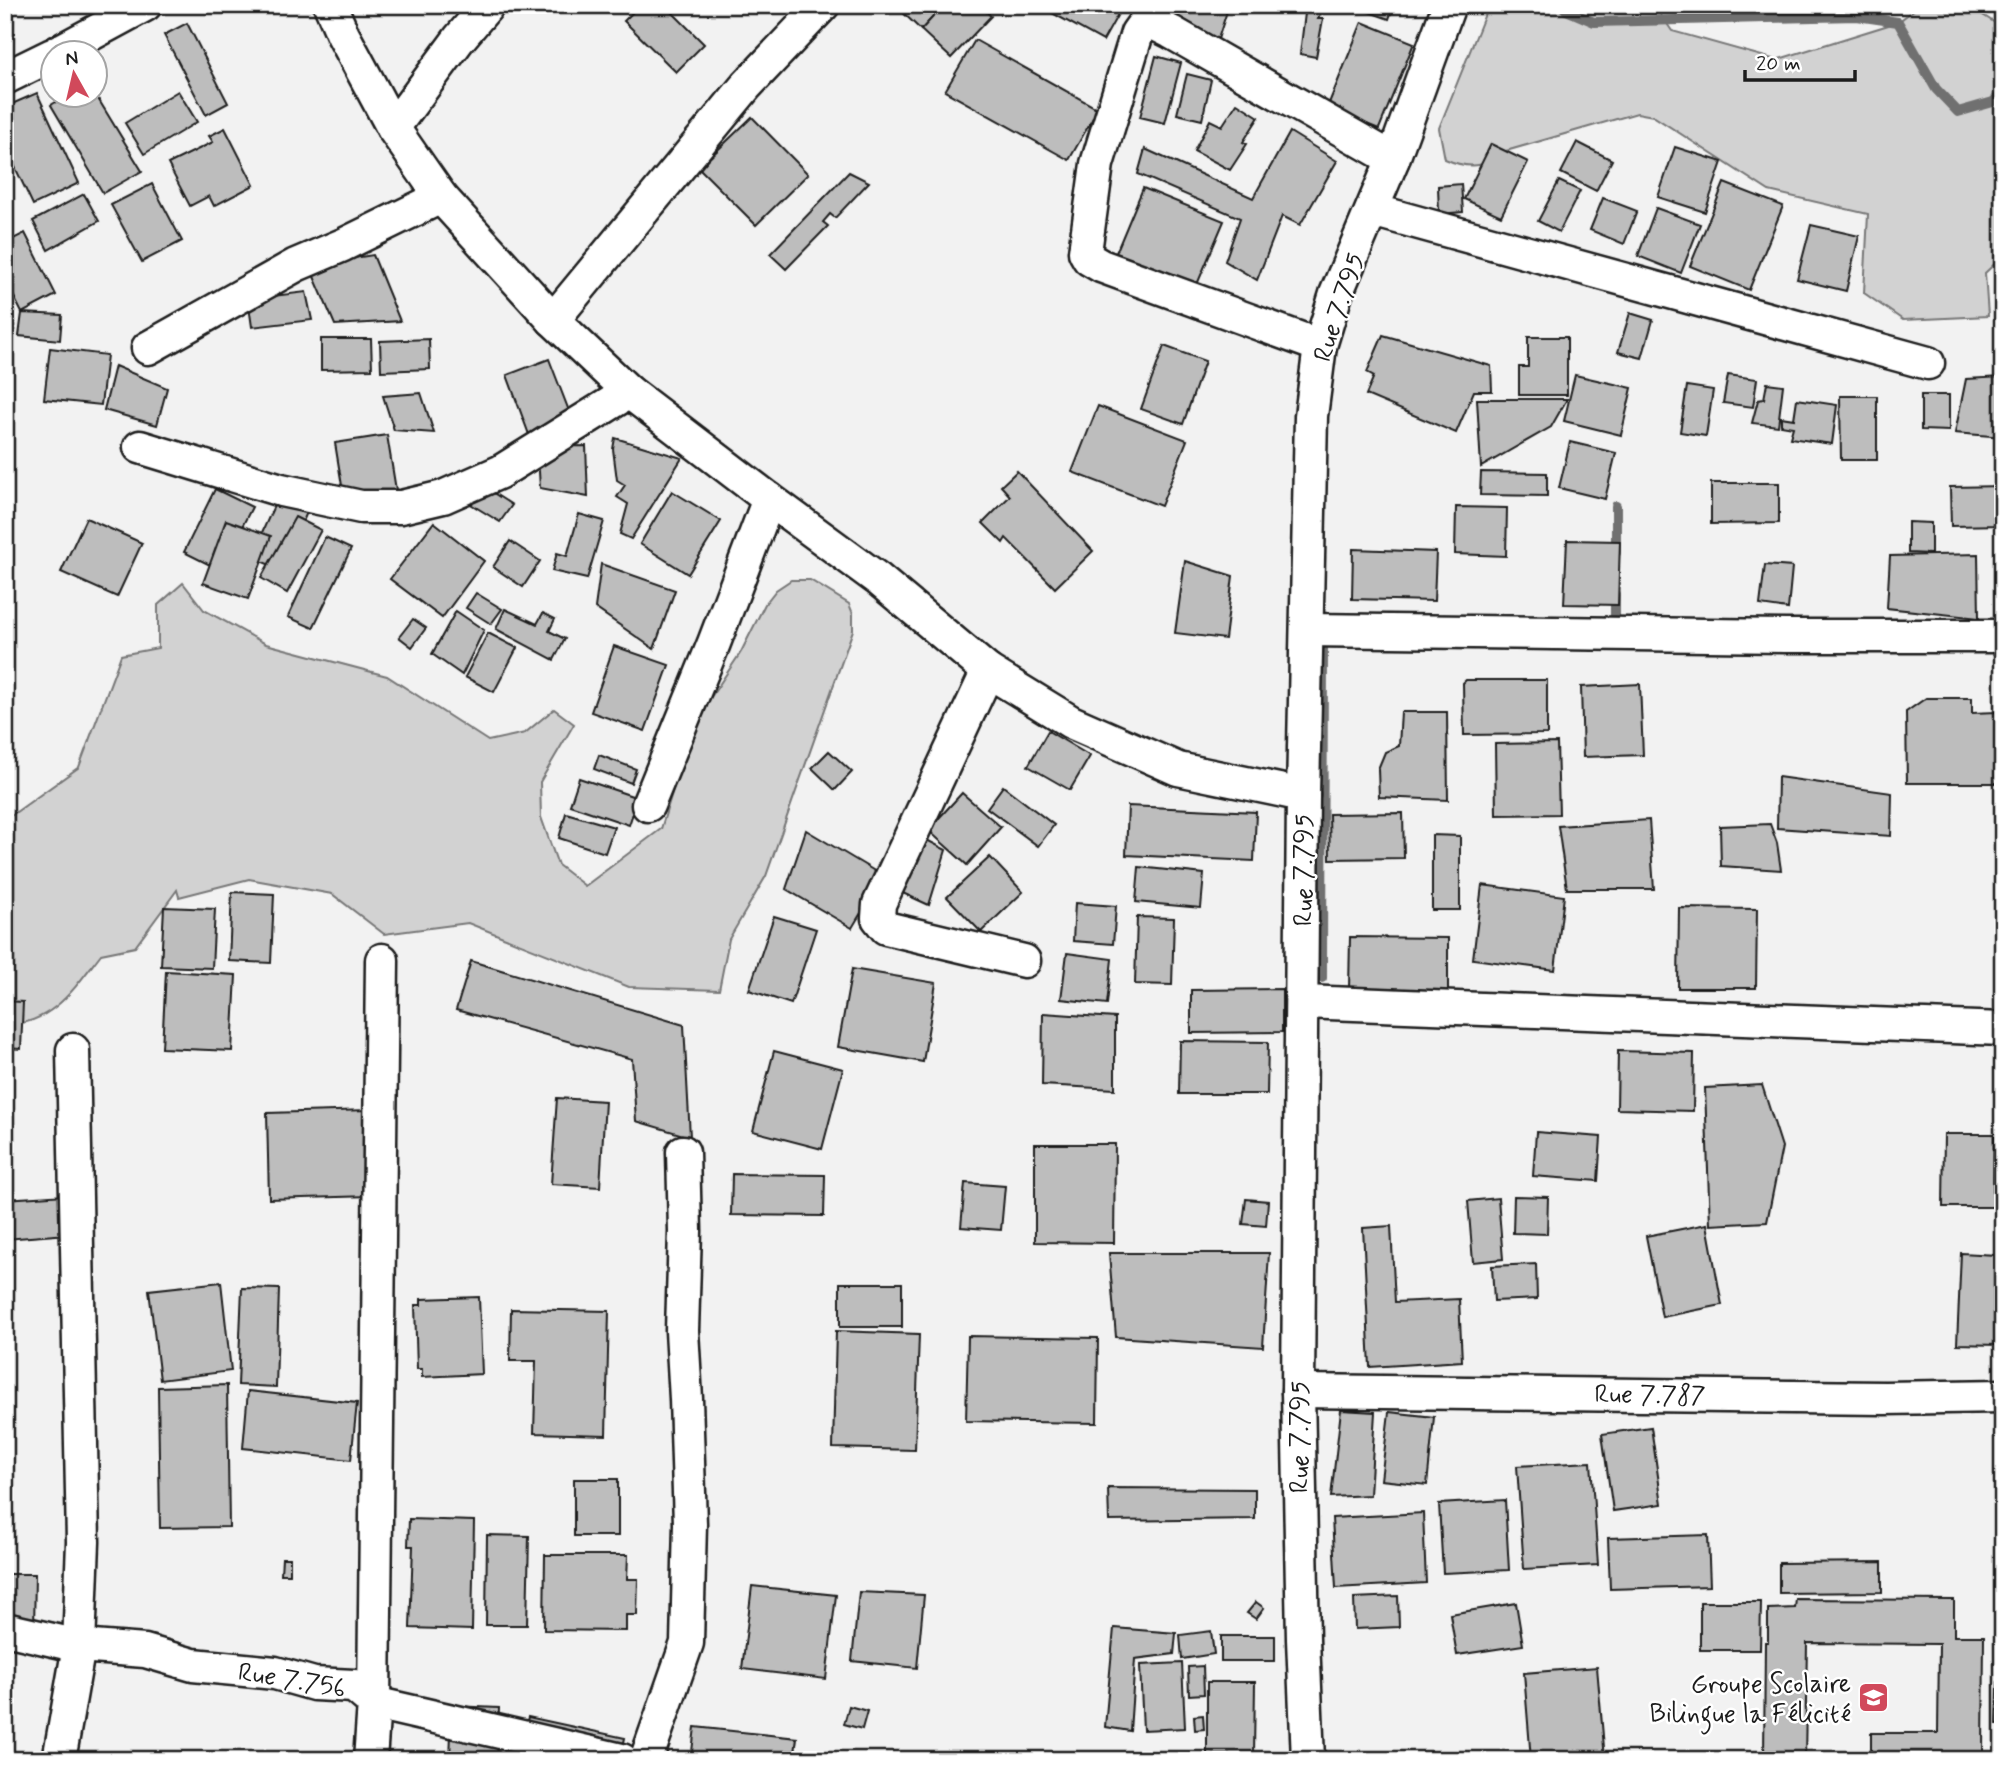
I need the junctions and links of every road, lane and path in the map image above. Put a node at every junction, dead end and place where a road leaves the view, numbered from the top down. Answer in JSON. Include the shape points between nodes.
{"nodes":[{"id":1,"x":145,"y":5,"type":"edge"},
{"id":2,"x":330,"y":5,"type":"edge"},
{"id":3,"x":488,"y":5,"type":"edge"},
{"id":4,"x":823,"y":5,"type":"edge"},
{"id":5,"x":1449,"y":5,"type":"edge"},
{"id":6,"x":1143,"y":16,"type":"edge"},
{"id":7,"x":84,"y":38,"type":"edge"},
{"id":8,"x":38,"y":62,"type":"edge"},
{"id":9,"x":5,"y":79,"type":"edge"},
{"id":10,"x":393,"y":128,"type":"junction"},
{"id":11,"x":1393,"y":159,"type":"junction"},
{"id":12,"x":441,"y":197,"type":"junction"},
{"id":13,"x":1372,"y":210,"type":"junction"},
{"id":14,"x":553,"y":320,"type":"junction"},
{"id":15,"x":1320,"y":346,"type":"junction"},
{"id":16,"x":148,"y":348,"type":"dead end"},
{"id":17,"x":1928,"y":363,"type":"dead end"},
{"id":18,"x":629,"y":392,"type":"junction"},
{"id":19,"x":140,"y":447,"type":"dead end"},
{"id":20,"x":769,"y":499,"type":"junction"},
{"id":21,"x":1307,"y":630,"type":"junction"},
{"id":22,"x":2003,"y":636,"type":"edge"},
{"id":23,"x":988,"y":671,"type":"junction"},
{"id":24,"x":1303,"y":796,"type":"junction"},
{"id":25,"x":648,"y":805,"type":"dead end"},
{"id":26,"x":382,"y":960,"type":"dead end"},
{"id":27,"x":1024,"y":961,"type":"dead end"},
{"id":28,"x":1303,"y":1002,"type":"junction"},
{"id":29,"x":2003,"y":1029,"type":"edge"},
{"id":30,"x":73,"y":1051,"type":"dead end"},
{"id":31,"x":683,"y":1152,"type":"dead end"},
{"id":32,"x":1298,"y":1391,"type":"junction"},
{"id":33,"x":2003,"y":1396,"type":"edge"},
{"id":34,"x":5,"y":1629,"type":"edge"},
{"id":35,"x":79,"y":1646,"type":"junction"},
{"id":36,"x":374,"y":1703,"type":"junction"},
{"id":37,"x":58,"y":1760,"type":"edge"},
{"id":38,"x":370,"y":1760,"type":"edge"},
{"id":39,"x":622,"y":1760,"type":"edge"},
{"id":40,"x":646,"y":1760,"type":"edge"},
{"id":41,"x":1308,"y":1760,"type":"edge"}],
"edges":[{"from":1,"to":7,"type":"street"},
{"from":2,"to":10,"type":"street"},
{"from":3,"to":10,"type":"street"},
{"from":4,"to":14,"type":"street","via":[[746,86]]},
{"from":5,"to":11,"type":"street","name":"Rue 7.795"},
{"from":6,"to":11,"type":"street"},
{"from":6,"to":15,"type":"street","via":[[1097,164],[1085,252],[1101,266]]},
{"from":8,"to":9,"type":"street"},
{"from":10,"to":12,"type":"street"},
{"from":11,"to":13,"type":"street","name":"Rue 7.795"},
{"from":12,"to":14,"type":"street"},
{"from":12,"to":16,"type":"street","via":[[296,265]]},
{"from":13,"to":15,"type":"street","name":"Rue 7.795","via":[[1336,294]]},
{"from":13,"to":17,"type":"street"},
{"from":14,"to":18,"type":"street"},
{"from":15,"to":21,"type":"street","name":"Rue 7.795","via":[[1311,416]]},
{"from":18,"to":19,"type":"street","via":[[500,472],[443,496],[401,507],[361,508],[281,490]]},
{"from":18,"to":20,"type":"street"},
{"from":20,"to":23,"type":"street","via":[[878,579]]},
{"from":20,"to":25,"type":"street"},
{"from":21,"to":22,"type":"street"},
{"from":21,"to":24,"type":"street","name":"Rue 7.795"},
{"from":23,"to":24,"type":"street","via":[[1071,722],[1178,769]]},
{"from":23,"to":27,"type":"street","via":[[879,904],[878,918],[886,928]]},
{"from":24,"to":28,"type":"street","name":"Rue 7.795"},
{"from":26,"to":36,"type":"street"},
{"from":28,"to":29,"type":"street"},
{"from":28,"to":32,"type":"street","name":"Rue 7.795"},
{"from":30,"to":35,"type":"street","via":[[83,1542]]},
{"from":31,"to":40,"type":"street","via":[[682,1331],[690,1524],[687,1643]]},
{"from":32,"to":33,"type":"street","name":"Rue 7.787"},
{"from":32,"to":41,"type":"street","name":"Rue 7.795"},
{"from":34,"to":35,"type":"street","name":"Rue 7.756"},
{"from":35,"to":36,"type":"street","name":"Rue 7.756","via":[[145,1651],[192,1665],[275,1673],[314,1685],[354,1686]]},
{"from":35,"to":37,"type":"street"},
{"from":36,"to":38,"type":"street"},
{"from":36,"to":39,"type":"street","name":"Rue 7.756"}]}
